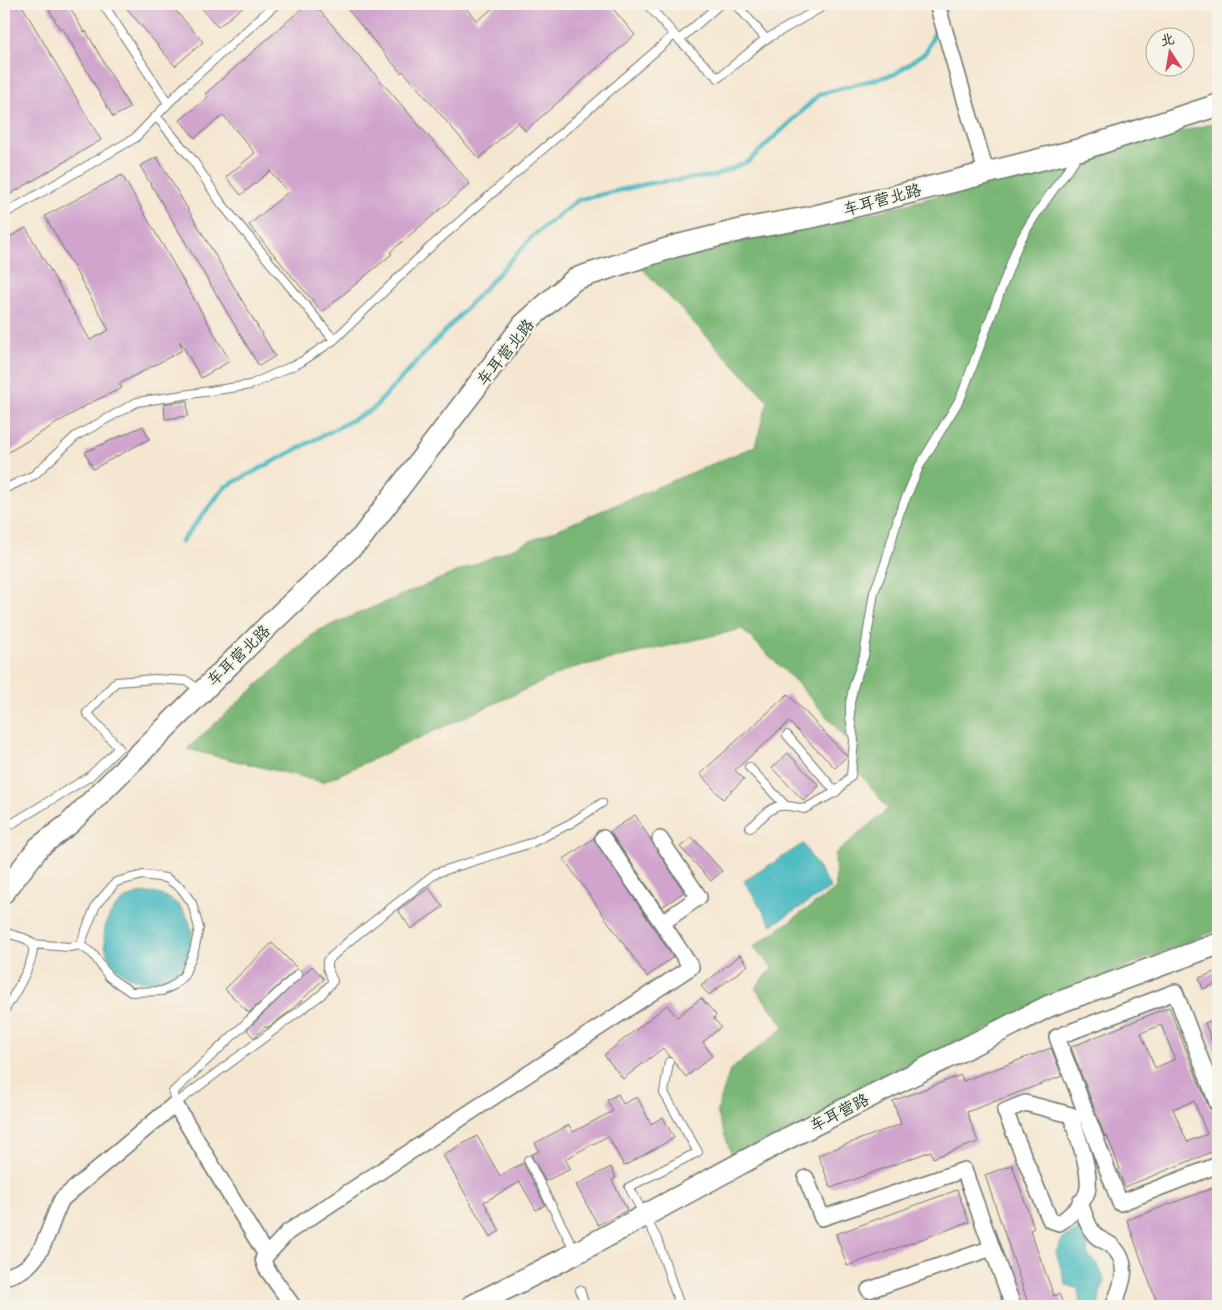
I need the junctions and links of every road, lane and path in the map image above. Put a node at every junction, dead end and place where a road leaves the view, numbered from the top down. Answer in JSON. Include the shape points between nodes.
{"nodes":[{"id":1,"x":103,"y":4,"type":"edge"},
{"id":2,"x":276,"y":4,"type":"edge"},
{"id":3,"x":647,"y":4,"type":"edge"},
{"id":4,"x":720,"y":4,"type":"edge"},
{"id":5,"x":736,"y":4,"type":"edge"},
{"id":6,"x":827,"y":4,"type":"edge"},
{"id":7,"x":937,"y":4,"type":"edge"},
{"id":8,"x":766,"y":39,"type":"junction"},
{"id":9,"x":679,"y":40,"type":"junction"},
{"id":10,"x":168,"y":103,"type":"junction"},
{"id":11,"x":1218,"y":105,"type":"edge"},
{"id":12,"x":156,"y":116,"type":"junction"},
{"id":13,"x":1082,"y":149,"type":"junction"},
{"id":14,"x":986,"y":172,"type":"junction"},
{"id":15,"x":4,"y":214,"type":"edge"},
{"id":16,"x":334,"y":340,"type":"junction"},
{"id":17,"x":4,"y":489,"type":"edge"},
{"id":18,"x":201,"y":692,"type":"junction"},
{"id":19,"x":787,"y":735,"type":"dead end"},
{"id":20,"x":749,"y":767,"type":"dead end"},
{"id":21,"x":836,"y":792,"type":"junction"},
{"id":22,"x":602,"y":803,"type":"dead end"},
{"id":23,"x":784,"y":804,"type":"junction"},
{"id":24,"x":8,"y":826,"type":"dead end"},
{"id":25,"x":750,"y":828,"type":"dead end"},
{"id":26,"x":603,"y":838,"type":"dead end"},
{"id":27,"x":660,"y":839,"type":"dead end"},
{"id":28,"x":4,"y":892,"type":"edge"},
{"id":29,"x":662,"y":923,"type":"junction"},
{"id":30,"x":4,"y":932,"type":"edge"},
{"id":31,"x":32,"y":944,"type":"junction"},
{"id":32,"x":1218,"y":944,"type":"edge"},
{"id":33,"x":80,"y":945,"type":"junction"},
{"id":34,"x":298,"y":974,"type":"dead end"},
{"id":35,"x":4,"y":1011,"type":"edge"},
{"id":36,"x":669,"y":1062,"type":"dead end"},
{"id":37,"x":175,"y":1104,"type":"junction"},
{"id":38,"x":1218,"y":1105,"type":"edge"},
{"id":39,"x":528,"y":1160,"type":"dead end"},
{"id":40,"x":1218,"y":1165,"type":"edge"},
{"id":41,"x":806,"y":1178,"type":"dead end"},
{"id":42,"x":1080,"y":1202,"type":"junction"},
{"id":43,"x":645,"y":1216,"type":"junction"},
{"id":44,"x":992,"y":1248,"type":"junction"},
{"id":45,"x":576,"y":1253,"type":"junction"},
{"id":46,"x":266,"y":1254,"type":"junction"},
{"id":47,"x":4,"y":1277,"type":"edge"},
{"id":48,"x":580,"y":1290,"type":"dead end"},
{"id":49,"x":869,"y":1290,"type":"dead end"},
{"id":50,"x":482,"y":1304,"type":"edge"},
{"id":51,"x":293,"y":1306,"type":"edge"},
{"id":52,"x":585,"y":1306,"type":"edge"},
{"id":53,"x":680,"y":1306,"type":"edge"},
{"id":54,"x":1013,"y":1306,"type":"edge"},
{"id":55,"x":1112,"y":1306,"type":"edge"}],
"edges":[{"from":1,"to":10,"type":"lane"},
{"from":2,"to":10,"type":"lane"},
{"from":3,"to":9,"type":"lane"},
{"from":4,"to":9,"type":"lane"},
{"from":5,"to":8,"type":"lane"},
{"from":6,"to":8,"type":"lane"},
{"from":7,"to":14,"type":"street"},
{"from":8,"to":9,"type":"lane","via":[[718,78]]},
{"from":9,"to":16,"type":"lane","via":[[674,35],[536,154],[427,250]]},
{"from":10,"to":12,"type":"lane"},
{"from":11,"to":13,"type":"street","name":"车耳营北路"},
{"from":12,"to":15,"type":"lane","via":[[135,138]]},
{"from":12,"to":16,"type":"lane","via":[[192,159],[221,203]]},
{"from":13,"to":14,"type":"street","name":"车耳营北路"},
{"from":13,"to":21,"type":"lane","via":[[1027,225],[961,396],[919,467],[899,514],[874,592],[864,656],[850,704],[854,740],[851,776]]},
{"from":14,"to":18,"type":"street","name":"车耳营北路","via":[[812,217],[676,246],[575,279],[524,324],[362,538]]},
{"from":16,"to":17,"type":"lane","via":[[301,362],[250,385],[137,402],[76,436],[34,475]]},
{"from":18,"to":24,"type":"lane","via":[[187,681],[116,682],[87,713],[119,748],[90,777]]},
{"from":18,"to":28,"type":"street","name":"车耳营北路","via":[[69,824],[39,848]]},
{"from":19,"to":21,"type":"lane"},
{"from":20,"to":23,"type":"lane"},
{"from":21,"to":23,"type":"lane","via":[[804,810]]},
{"from":22,"to":37,"type":"lane","via":[[531,843],[448,869],[420,884],[327,961],[333,981],[321,995]]},
{"from":23,"to":25,"type":"lane","via":[[774,806]]},
{"from":26,"to":29,"type":"street"},
{"from":27,"to":29,"type":"street","via":[[699,897]]},
{"from":29,"to":46,"type":"street","via":[[691,967],[288,1232]]},
{"from":30,"to":31,"type":"lane"},
{"from":31,"to":33,"type":"lane"},
{"from":31,"to":35,"type":"lane","via":[[34,951],[19,988]]},
{"from":32,"to":43,"type":"street","name":"车耳营路","via":[[1050,1006],[780,1142]]},
{"from":33,"to":33,"type":"lane","via":[[96,904],[116,882],[143,875],[166,878],[181,888],[192,903],[199,928],[194,952],[184,975],[162,991],[131,992],[109,977],[93,954]]},
{"from":34,"to":37,"type":"lane","via":[[173,1092]]},
{"from":36,"to":43,"type":"lane","via":[[664,1093],[698,1152],[629,1187]]},
{"from":37,"to":46,"type":"street"},
{"from":37,"to":47,"type":"street","via":[[62,1199],[37,1256],[22,1270]]},
{"from":38,"to":40,"type":"street","via":[[1175,992],[1056,1038],[1120,1203]]},
{"from":39,"to":45,"type":"lane"},
{"from":41,"to":44,"type":"street","via":[[822,1218],[964,1170]]},
{"from":42,"to":42,"type":"street","via":[[1088,1189],[1085,1165],[1071,1116],[1025,1103],[1005,1111],[1050,1220],[1060,1223],[1072,1215]]},
{"from":42,"to":55,"type":"street","via":[[1091,1229],[1115,1249],[1123,1266],[1124,1282]]},
{"from":43,"to":45,"type":"street","name":"车耳营路"},
{"from":43,"to":53,"type":"lane","via":[[657,1239]]},
{"from":44,"to":49,"type":"street"},
{"from":44,"to":54,"type":"street"},
{"from":45,"to":50,"type":"street","name":"车耳营路"},
{"from":46,"to":51,"type":"street","via":[[263,1259],[266,1268]]},
{"from":48,"to":52,"type":"lane"}]}
